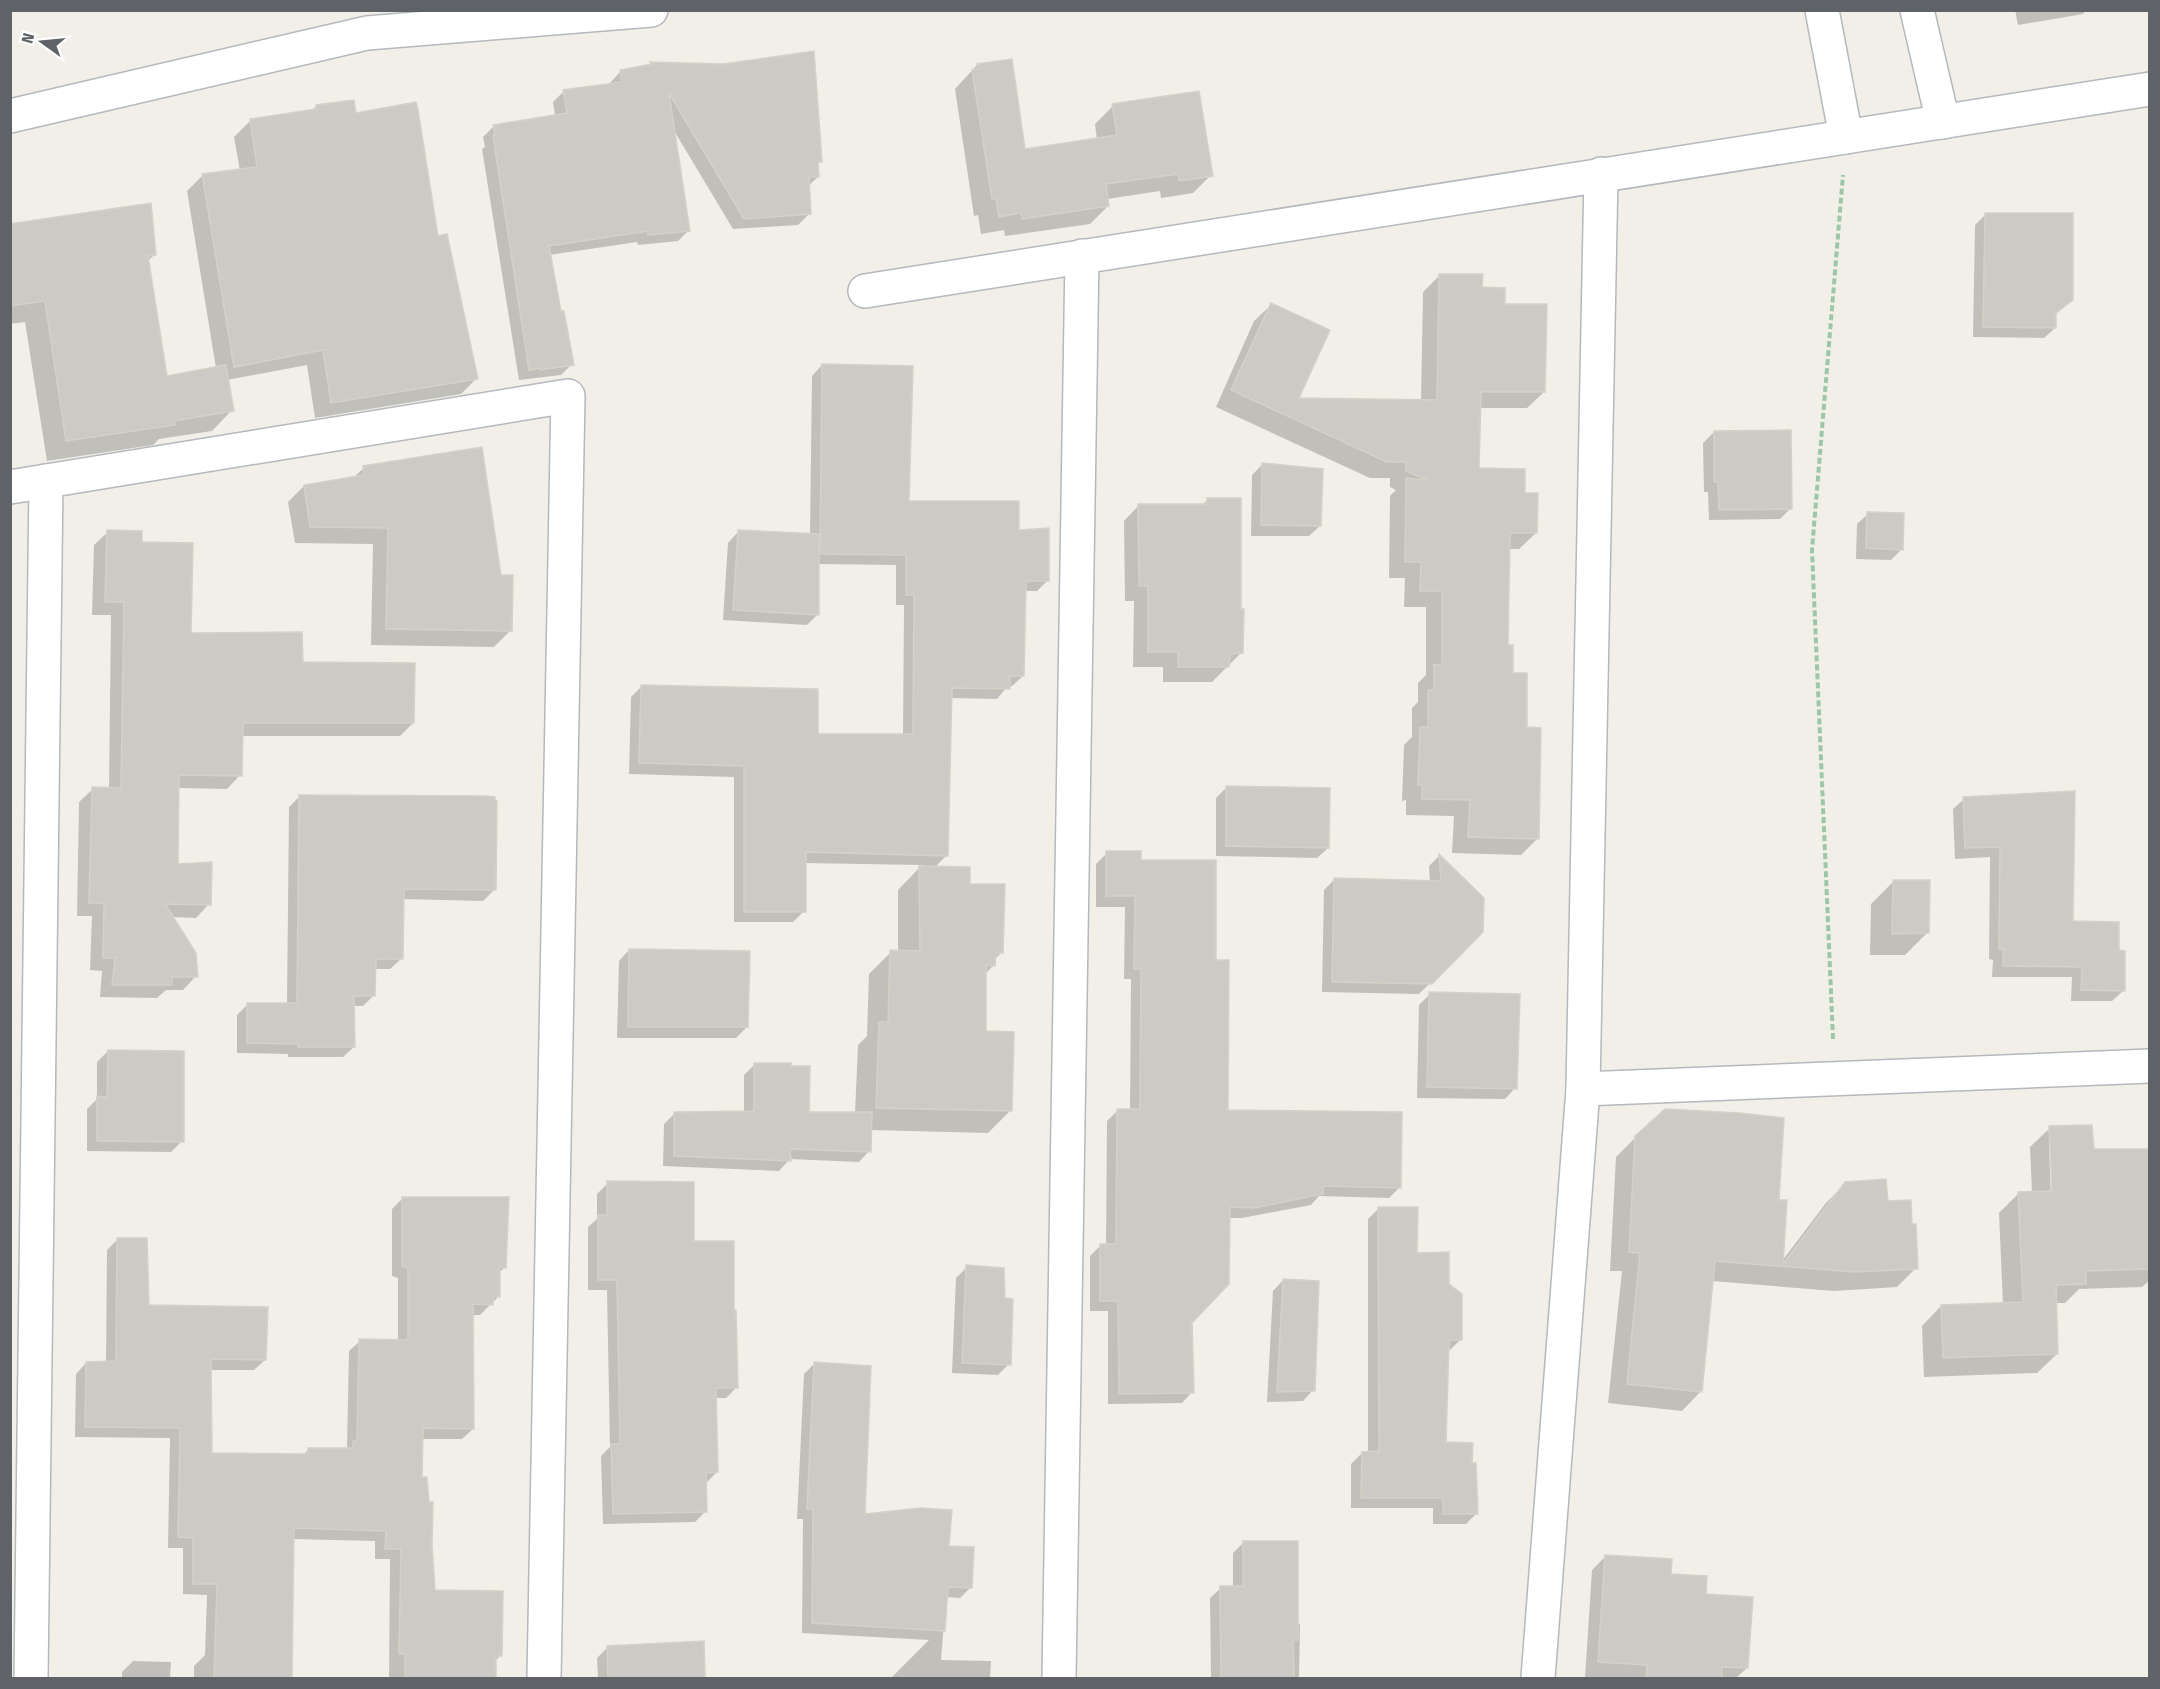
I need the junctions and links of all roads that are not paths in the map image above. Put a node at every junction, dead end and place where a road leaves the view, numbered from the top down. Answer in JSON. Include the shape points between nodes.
{"nodes":[{"id":1,"x":651,"y":10,"type":"edge"},
{"id":2,"x":1822,"y":10,"type":"edge"},
{"id":3,"x":1917,"y":10,"type":"edge"},
{"id":4,"x":555,"y":15,"type":"edge"},
{"id":5,"x":2150,"y":89,"type":"edge"},
{"id":6,"x":10,"y":116,"type":"edge"},
{"id":7,"x":1942,"y":122,"type":"junction"},
{"id":8,"x":1846,"y":137,"type":"junction"},
{"id":9,"x":1601,"y":174,"type":"junction"},
{"id":10,"x":1082,"y":256,"type":"junction"},
{"id":11,"x":865,"y":291,"type":"dead end"},
{"id":12,"x":46,"y":481,"type":"junction"},
{"id":13,"x":10,"y":487,"type":"edge"},
{"id":14,"x":2150,"y":1066,"type":"edge"},
{"id":15,"x":1583,"y":1089,"type":"junction"},
{"id":16,"x":31,"y":1678,"type":"edge"},
{"id":17,"x":544,"y":1678,"type":"edge"},
{"id":18,"x":1059,"y":1678,"type":"edge"},
{"id":19,"x":1538,"y":1678,"type":"edge"}],
"edges":[{"from":1,"to":4,"type":"street"},
{"from":2,"to":8,"type":"street"},
{"from":3,"to":7,"type":"street"},
{"from":4,"to":6,"type":"street","via":[[367,33]]},
{"from":5,"to":7,"type":"street"},
{"from":7,"to":8,"type":"street"},
{"from":8,"to":9,"type":"street"},
{"from":9,"to":10,"type":"street"},
{"from":9,"to":15,"type":"street"},
{"from":10,"to":11,"type":"street"},
{"from":10,"to":18,"type":"street"},
{"from":12,"to":13,"type":"street"},
{"from":12,"to":16,"type":"street"},
{"from":12,"to":17,"type":"street","via":[[568,396]]},
{"from":14,"to":15,"type":"street"},
{"from":15,"to":19,"type":"street"}]}
